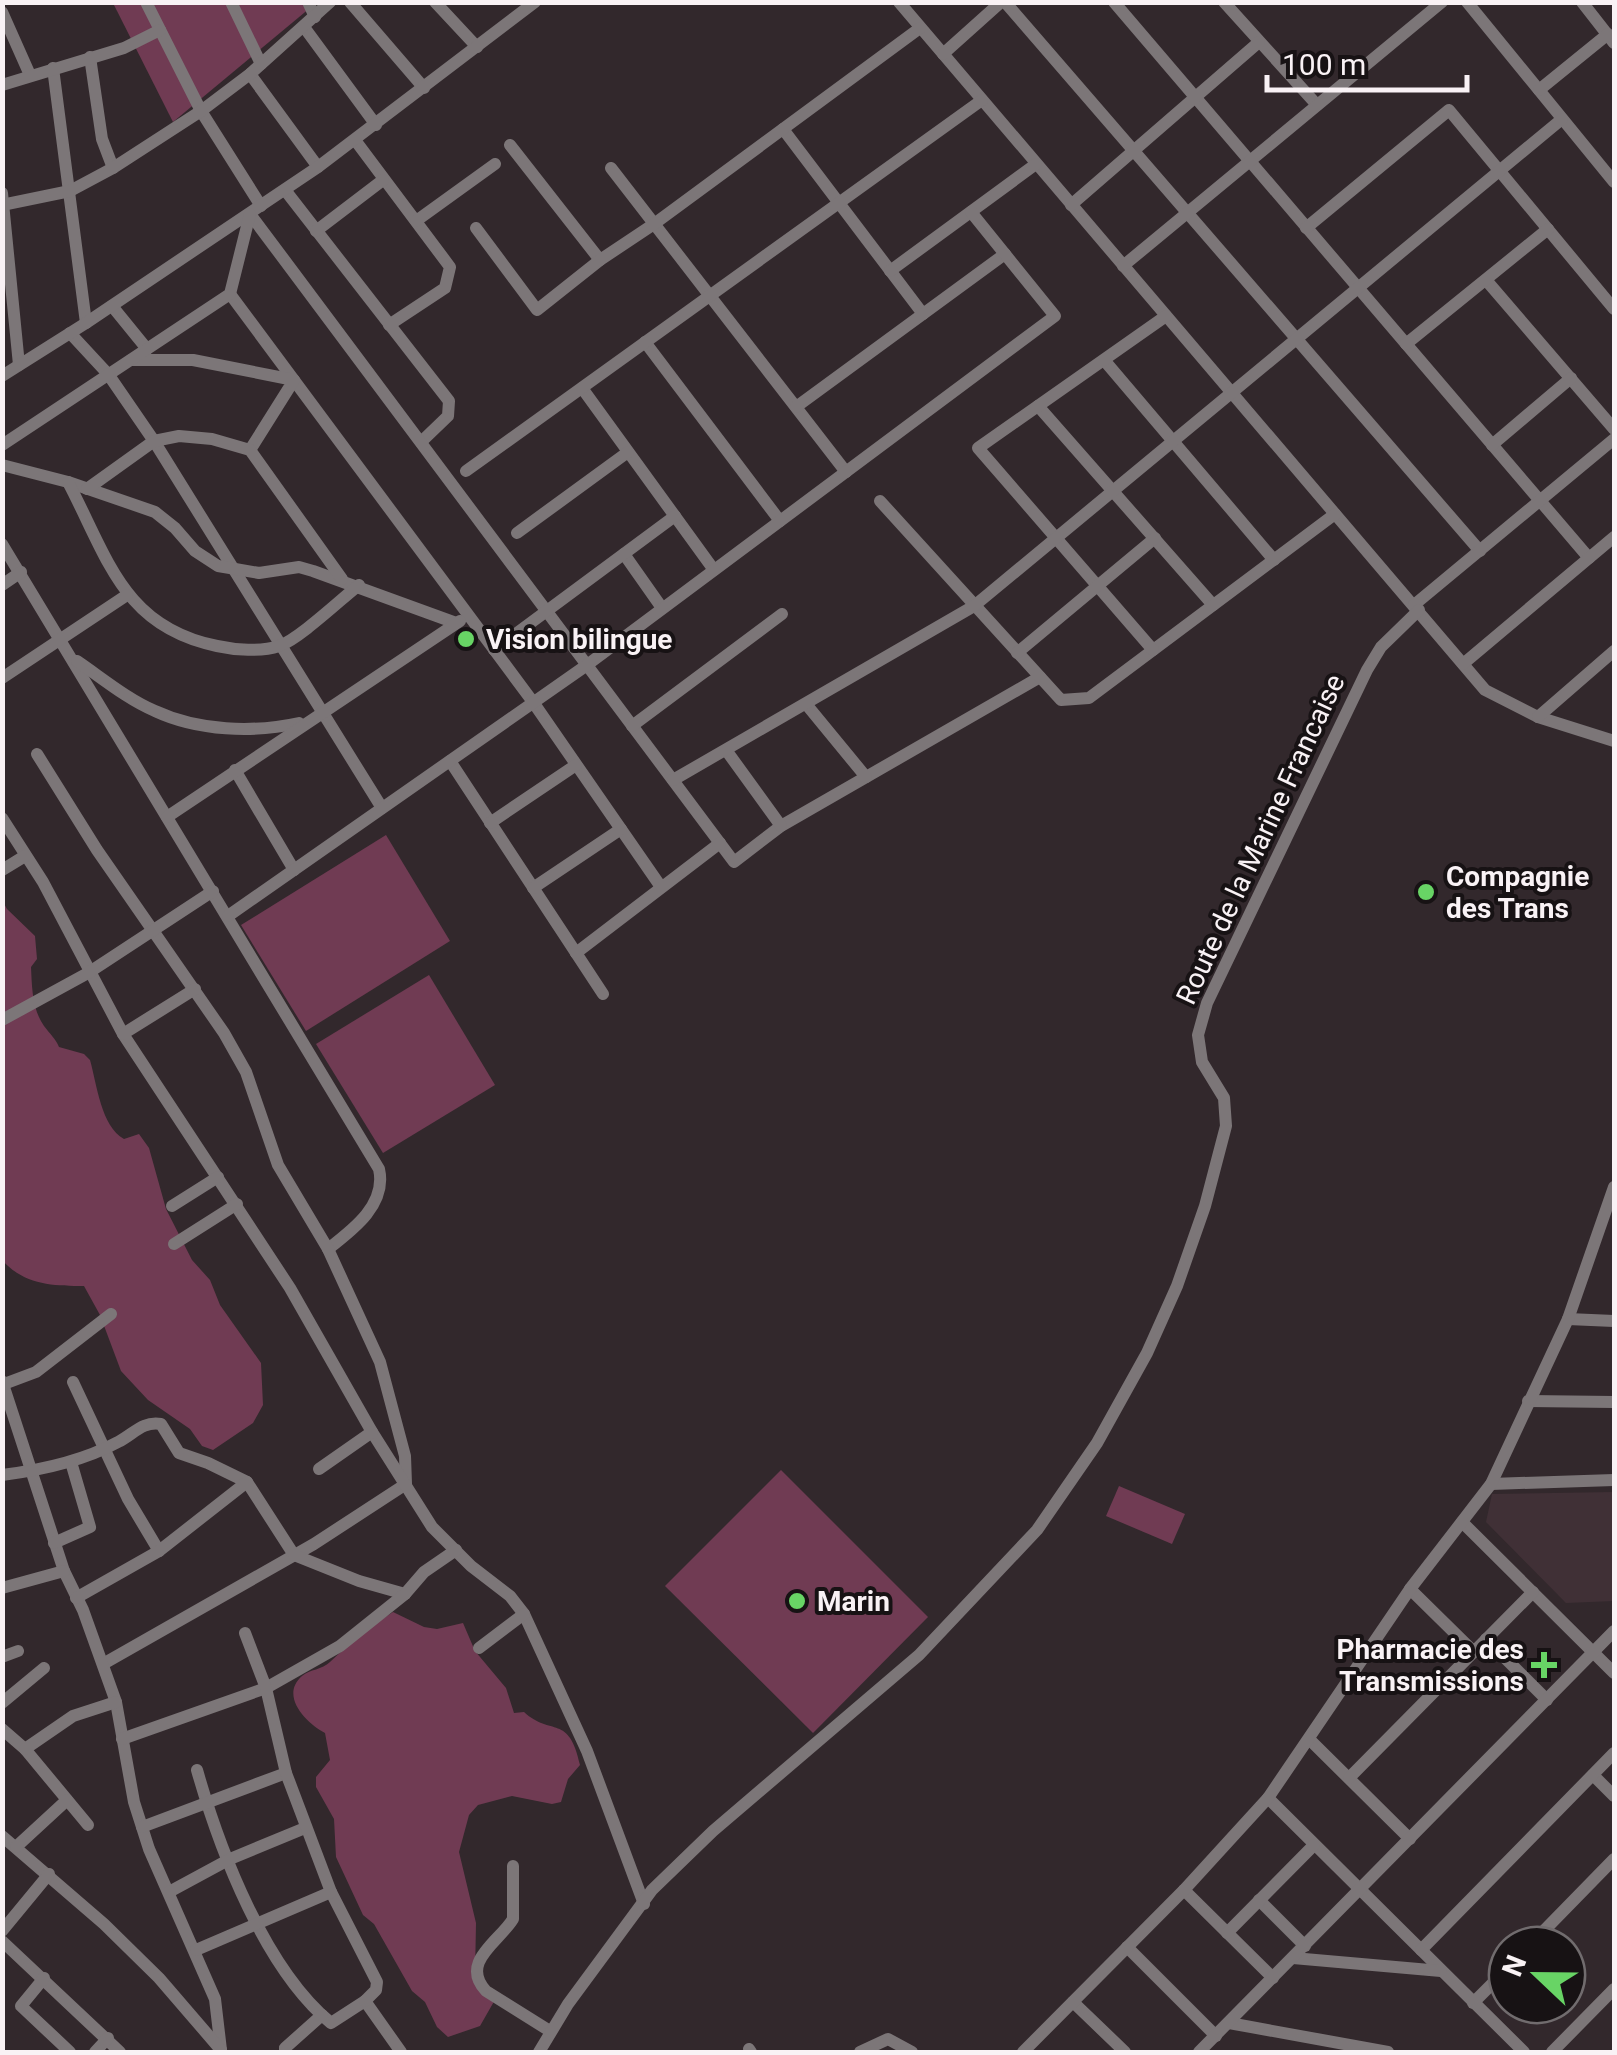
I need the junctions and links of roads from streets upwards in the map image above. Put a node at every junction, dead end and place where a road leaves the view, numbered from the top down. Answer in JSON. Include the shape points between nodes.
{"nodes":[{"id":1,"x":11,"y":2,"type":"edge"},
{"id":2,"x":146,"y":2,"type":"edge"},
{"id":3,"x":231,"y":2,"type":"edge"},
{"id":4,"x":308,"y":2,"type":"edge"},
{"id":5,"x":330,"y":2,"type":"edge"},
{"id":6,"x":350,"y":2,"type":"edge"},
{"id":7,"x":434,"y":2,"type":"edge"},
{"id":8,"x":898,"y":2,"type":"edge"},
{"id":9,"x":1003,"y":2,"type":"edge"},
{"id":10,"x":1114,"y":2,"type":"edge"},
{"id":11,"x":1247,"y":2,"type":"edge"},
{"id":12,"x":1442,"y":2,"type":"edge"},
{"id":13,"x":1467,"y":2,"type":"edge"},
{"id":14,"x":1582,"y":2,"type":"edge"},
{"id":15,"x":534,"y":3,"type":"edge"},
{"id":16,"x":1228,"y":7,"type":"edge"},
{"id":17,"x":2,"y":9,"type":"edge"},
{"id":18,"x":315,"y":17,"type":"junction"},
{"id":19,"x":304,"y":27,"type":"junction"},
{"id":20,"x":920,"y":28,"type":"junction"},
{"id":21,"x":160,"y":30,"type":"junction"},
{"id":22,"x":1611,"y":38,"type":"edge"},
{"id":23,"x":1259,"y":42,"type":"junction"},
{"id":24,"x":477,"y":48,"type":"junction"},
{"id":25,"x":943,"y":54,"type":"junction"},
{"id":26,"x":90,"y":58,"type":"junction"},
{"id":27,"x":52,"y":68,"type":"junction"},
{"id":28,"x":256,"y":69,"type":"junction"},
{"id":29,"x":30,"y":76,"type":"junction"},
{"id":30,"x":2,"y":85,"type":"edge"},
{"id":31,"x":424,"y":88,"type":"junction"},
{"id":32,"x":1540,"y":90,"type":"junction"},
{"id":33,"x":1194,"y":98,"type":"junction"},
{"id":34,"x":982,"y":100,"type":"junction"},
{"id":35,"x":1317,"y":105,"type":"junction"},
{"id":36,"x":200,"y":111,"type":"junction"},
{"id":37,"x":1562,"y":118,"type":"junction"},
{"id":38,"x":376,"y":125,"type":"junction"},
{"id":39,"x":783,"y":129,"type":"junction"},
{"id":40,"x":355,"y":140,"type":"junction"},
{"id":41,"x":510,"y":145,"type":"dead end"},
{"id":42,"x":1133,"y":150,"type":"junction"},
{"id":43,"x":1249,"y":162,"type":"junction"},
{"id":44,"x":496,"y":164,"type":"dead end"},
{"id":45,"x":1036,"y":164,"type":"junction"},
{"id":46,"x":318,"y":167,"type":"junction"},
{"id":47,"x":113,"y":168,"type":"junction"},
{"id":48,"x":611,"y":168,"type":"dead end"},
{"id":49,"x":1500,"y":170,"type":"junction"},
{"id":50,"x":384,"y":180,"type":"junction"},
{"id":51,"x":1614,"y":182,"type":"edge"},
{"id":52,"x":286,"y":190,"type":"junction"},
{"id":53,"x":70,"y":191,"type":"junction"},
{"id":54,"x":3,"y":201,"type":"edge"},
{"id":55,"x":839,"y":203,"type":"junction"},
{"id":56,"x":1071,"y":204,"type":"junction"},
{"id":57,"x":256,"y":210,"type":"junction"},
{"id":58,"x":971,"y":212,"type":"junction"},
{"id":59,"x":1187,"y":212,"type":"junction"},
{"id":60,"x":416,"y":221,"type":"junction"},
{"id":61,"x":654,"y":224,"type":"junction"},
{"id":62,"x":476,"y":228,"type":"dead end"},
{"id":63,"x":1306,"y":228,"type":"junction"},
{"id":64,"x":1548,"y":229,"type":"junction"},
{"id":65,"x":316,"y":231,"type":"junction"},
{"id":66,"x":1005,"y":254,"type":"junction"},
{"id":67,"x":600,"y":260,"type":"junction"},
{"id":68,"x":1123,"y":266,"type":"junction"},
{"id":69,"x":890,"y":271,"type":"junction"},
{"id":70,"x":1486,"y":280,"type":"junction"},
{"id":71,"x":1358,"y":288,"type":"junction"},
{"id":72,"x":230,"y":294,"type":"junction"},
{"id":73,"x":710,"y":296,"type":"junction"},
{"id":74,"x":112,"y":306,"type":"junction"},
{"id":75,"x":1614,"y":308,"type":"edge"},
{"id":76,"x":923,"y":314,"type":"junction"},
{"id":77,"x":1166,"y":316,"type":"junction"},
{"id":78,"x":86,"y":323,"type":"junction"},
{"id":79,"x":390,"y":325,"type":"junction"},
{"id":80,"x":70,"y":333,"type":"junction"},
{"id":81,"x":1296,"y":339,"type":"junction"},
{"id":82,"x":645,"y":342,"type":"junction"},
{"id":83,"x":1406,"y":344,"type":"junction"},
{"id":84,"x":147,"y":349,"type":"junction"},
{"id":85,"x":130,"y":360,"type":"junction"},
{"id":86,"x":1104,"y":360,"type":"junction"},
{"id":87,"x":19,"y":365,"type":"junction"},
{"id":88,"x":108,"y":374,"type":"junction"},
{"id":89,"x":2,"y":376,"type":"edge"},
{"id":90,"x":1570,"y":378,"type":"junction"},
{"id":91,"x":294,"y":380,"type":"junction"},
{"id":92,"x":582,"y":388,"type":"junction"},
{"id":93,"x":1232,"y":393,"type":"junction"},
{"id":94,"x":1038,"y":406,"type":"junction"},
{"id":95,"x":796,"y":407,"type":"junction"},
{"id":96,"x":1614,"y":429,"type":"edge"},
{"id":97,"x":1614,"y":439,"type":"edge"},
{"id":98,"x":154,"y":441,"type":"junction"},
{"id":99,"x":1173,"y":441,"type":"junction"},
{"id":100,"x":421,"y":442,"type":"junction"},
{"id":101,"x":2,"y":445,"type":"edge"},
{"id":102,"x":1492,"y":445,"type":"junction"},
{"id":103,"x":250,"y":450,"type":"junction"},
{"id":104,"x":628,"y":452,"type":"junction"},
{"id":105,"x":2,"y":464,"type":"edge"},
{"id":106,"x":466,"y":471,"type":"dead end"},
{"id":107,"x":846,"y":472,"type":"junction"},
{"id":108,"x":68,"y":482,"type":"junction"},
{"id":109,"x":87,"y":489,"type":"junction"},
{"id":110,"x":1113,"y":491,"type":"junction"},
{"id":111,"x":1540,"y":501,"type":"junction"},
{"id":112,"x":880,"y":502,"type":"dead end"},
{"id":113,"x":1336,"y":514,"type":"junction"},
{"id":114,"x":675,"y":516,"type":"junction"},
{"id":115,"x":780,"y":521,"type":"junction"},
{"id":116,"x":518,"y":533,"type":"dead end"},
{"id":117,"x":1614,"y":537,"type":"edge"},
{"id":118,"x":1056,"y":538,"type":"junction"},
{"id":119,"x":1154,"y":538,"type":"junction"},
{"id":120,"x":2,"y":544,"type":"edge"},
{"id":121,"x":1480,"y":550,"type":"junction"},
{"id":122,"x":624,"y":554,"type":"junction"},
{"id":123,"x":1589,"y":558,"type":"junction"},
{"id":124,"x":1274,"y":560,"type":"junction"},
{"id":125,"x":234,"y":569,"type":"junction"},
{"id":126,"x":714,"y":570,"type":"junction"},
{"id":127,"x":21,"y":572,"type":"junction"},
{"id":128,"x":342,"y":579,"type":"junction"},
{"id":129,"x":2,"y":585,"type":"edge"},
{"id":130,"x":359,"y":585,"type":"junction"},
{"id":131,"x":1098,"y":586,"type":"junction"},
{"id":132,"x":127,"y":595,"type":"junction"},
{"id":133,"x":1213,"y":605,"type":"junction"},
{"id":134,"x":974,"y":606,"type":"junction"},
{"id":135,"x":662,"y":608,"type":"junction"},
{"id":136,"x":1416,"y":608,"type":"junction"},
{"id":137,"x":547,"y":612,"type":"junction"},
{"id":138,"x":782,"y":614,"type":"dead end"},
{"id":139,"x":462,"y":619,"type":"junction"},
{"id":140,"x":61,"y":641,"type":"junction"},
{"id":141,"x":281,"y":645,"type":"junction"},
{"id":142,"x":494,"y":650,"type":"junction"},
{"id":143,"x":1153,"y":650,"type":"junction"},
{"id":144,"x":1614,"y":651,"type":"edge"},
{"id":145,"x":1017,"y":652,"type":"junction"},
{"id":146,"x":70,"y":657,"type":"junction"},
{"id":147,"x":586,"y":664,"type":"junction"},
{"id":148,"x":1463,"y":664,"type":"junction"},
{"id":149,"x":1040,"y":677,"type":"junction"},
{"id":150,"x":2,"y":678,"type":"edge"},
{"id":151,"x":533,"y":702,"type":"junction"},
{"id":152,"x":806,"y":704,"type":"junction"},
{"id":153,"x":322,"y":710,"type":"junction"},
{"id":154,"x":1538,"y":717,"type":"junction"},
{"id":155,"x":304,"y":722,"type":"junction"},
{"id":156,"x":632,"y":726,"type":"junction"},
{"id":157,"x":1614,"y":741,"type":"edge"},
{"id":158,"x":726,"y":750,"type":"junction"},
{"id":159,"x":37,"y":754,"type":"dead end"},
{"id":160,"x":450,"y":761,"type":"junction"},
{"id":161,"x":576,"y":765,"type":"junction"},
{"id":162,"x":235,"y":770,"type":"junction"},
{"id":163,"x":866,"y":777,"type":"junction"},
{"id":164,"x":673,"y":780,"type":"junction"},
{"id":165,"x":382,"y":808,"type":"junction"},
{"id":166,"x":167,"y":817,"type":"junction"},
{"id":167,"x":2,"y":818,"type":"edge"},
{"id":168,"x":490,"y":823,"type":"junction"},
{"id":169,"x":780,"y":826,"type":"junction"},
{"id":170,"x":621,"y":829,"type":"junction"},
{"id":171,"x":720,"y":843,"type":"junction"},
{"id":172,"x":25,"y":856,"type":"junction"},
{"id":173,"x":2,"y":870,"type":"edge"},
{"id":174,"x":294,"y":870,"type":"junction"},
{"id":175,"x":661,"y":887,"type":"junction"},
{"id":176,"x":533,"y":888,"type":"junction"},
{"id":177,"x":213,"y":891,"type":"junction"},
{"id":178,"x":228,"y":916,"type":"junction"},
{"id":179,"x":154,"y":930,"type":"junction"},
{"id":180,"x":576,"y":953,"type":"junction"},
{"id":181,"x":88,"y":973,"type":"junction"},
{"id":182,"x":195,"y":989,"type":"junction"},
{"id":183,"x":603,"y":994,"type":"dead end"},
{"id":184,"x":2,"y":1020,"type":"edge"},
{"id":185,"x":123,"y":1034,"type":"junction"},
{"id":186,"x":218,"y":1177,"type":"junction"},
{"id":187,"x":1613,"y":1196,"type":"edge"},
{"id":188,"x":237,"y":1204,"type":"junction"},
{"id":189,"x":172,"y":1206,"type":"dead end"},
{"id":190,"x":174,"y":1244,"type":"dead end"},
{"id":191,"x":328,"y":1249,"type":"junction"},
{"id":192,"x":111,"y":1314,"type":"dead end"},
{"id":193,"x":1568,"y":1320,"type":"junction"},
{"id":194,"x":1614,"y":1321,"type":"edge"},
{"id":195,"x":73,"y":1382,"type":"dead end"},
{"id":196,"x":4,"y":1383,"type":"edge"},
{"id":197,"x":1528,"y":1401,"type":"junction"},
{"id":198,"x":1614,"y":1402,"type":"edge"},
{"id":199,"x":18,"y":1428,"type":"junction"},
{"id":200,"x":2,"y":1431,"type":"edge"},
{"id":201,"x":372,"y":1432,"type":"junction"},
{"id":202,"x":104,"y":1450,"type":"junction"},
{"id":203,"x":70,"y":1462,"type":"junction"},
{"id":204,"x":319,"y":1469,"type":"dead end"},
{"id":205,"x":32,"y":1472,"type":"junction"},
{"id":206,"x":2,"y":1475,"type":"edge"},
{"id":207,"x":1614,"y":1480,"type":"edge"},
{"id":208,"x":246,"y":1482,"type":"junction"},
{"id":209,"x":406,"y":1484,"type":"junction"},
{"id":210,"x":1492,"y":1484,"type":"junction"},
{"id":211,"x":1462,"y":1522,"type":"junction"},
{"id":212,"x":54,"y":1543,"type":"junction"},
{"id":213,"x":456,"y":1550,"type":"junction"},
{"id":214,"x":158,"y":1551,"type":"junction"},
{"id":215,"x":294,"y":1555,"type":"junction"},
{"id":216,"x":64,"y":1571,"type":"junction"},
{"id":217,"x":2,"y":1588,"type":"edge"},
{"id":218,"x":1410,"y":1589,"type":"junction"},
{"id":219,"x":1533,"y":1592,"type":"junction"},
{"id":220,"x":405,"y":1594,"type":"junction"},
{"id":221,"x":76,"y":1598,"type":"junction"},
{"id":222,"x":524,"y":1614,"type":"junction"},
{"id":223,"x":1614,"y":1631,"type":"edge"},
{"id":224,"x":245,"y":1633,"type":"dead end"},
{"id":225,"x":1486,"y":1640,"type":"junction"},
{"id":226,"x":478,"y":1648,"type":"dead end"},
{"id":227,"x":18,"y":1651,"type":"dead end"},
{"id":228,"x":1474,"y":1652,"type":"junction"},
{"id":229,"x":1594,"y":1652,"type":"junction"},
{"id":230,"x":2,"y":1657,"type":"edge"},
{"id":231,"x":103,"y":1664,"type":"junction"},
{"id":232,"x":44,"y":1668,"type":"dead end"},
{"id":233,"x":1614,"y":1673,"type":"edge"},
{"id":234,"x":266,"y":1688,"type":"junction"},
{"id":235,"x":1547,"y":1700,"type":"junction"},
{"id":236,"x":116,"y":1702,"type":"junction"},
{"id":237,"x":2,"y":1703,"type":"edge"},
{"id":238,"x":2,"y":1729,"type":"edge"},
{"id":239,"x":1309,"y":1738,"type":"junction"},
{"id":240,"x":122,"y":1739,"type":"junction"},
{"id":241,"x":26,"y":1749,"type":"junction"},
{"id":242,"x":1614,"y":1754,"type":"edge"},
{"id":243,"x":197,"y":1770,"type":"dead end"},
{"id":244,"x":286,"y":1773,"type":"junction"},
{"id":245,"x":1594,"y":1775,"type":"junction"},
{"id":246,"x":1350,"y":1778,"type":"junction"},
{"id":247,"x":1614,"y":1796,"type":"edge"},
{"id":248,"x":1268,"y":1798,"type":"junction"},
{"id":249,"x":67,"y":1800,"type":"junction"},
{"id":250,"x":206,"y":1802,"type":"junction"},
{"id":251,"x":88,"y":1825,"type":"dead end"},
{"id":252,"x":142,"y":1826,"type":"junction"},
{"id":253,"x":305,"y":1828,"type":"junction"},
{"id":254,"x":2,"y":1836,"type":"edge"},
{"id":255,"x":1410,"y":1838,"type":"junction"},
{"id":256,"x":1314,"y":1844,"type":"junction"},
{"id":257,"x":16,"y":1847,"type":"junction"},
{"id":258,"x":230,"y":1859,"type":"junction"},
{"id":259,"x":1614,"y":1859,"type":"edge"},
{"id":260,"x":512,"y":1866,"type":"dead end"},
{"id":261,"x":48,"y":1874,"type":"junction"},
{"id":262,"x":1184,"y":1890,"type":"junction"},
{"id":263,"x":1360,"y":1890,"type":"junction"},
{"id":264,"x":169,"y":1892,"type":"junction"},
{"id":265,"x":331,"y":1892,"type":"junction"},
{"id":266,"x":1259,"y":1900,"type":"junction"},
{"id":267,"x":644,"y":1904,"type":"junction"},
{"id":268,"x":256,"y":1923,"type":"junction"},
{"id":269,"x":1550,"y":1925,"type":"edge"},
{"id":270,"x":2,"y":1931,"type":"edge"},
{"id":271,"x":1227,"y":1933,"type":"junction"},
{"id":272,"x":2,"y":1941,"type":"edge"},
{"id":273,"x":1305,"y":1946,"type":"junction"},
{"id":274,"x":1127,"y":1947,"type":"junction"},
{"id":275,"x":196,"y":1950,"type":"junction"},
{"id":276,"x":1421,"y":1950,"type":"junction"},
{"id":277,"x":1293,"y":1958,"type":"junction"},
{"id":278,"x":1441,"y":1971,"type":"junction"},
{"id":279,"x":44,"y":1978,"type":"junction"},
{"id":280,"x":1272,"y":1978,"type":"junction"},
{"id":281,"x":1487,"y":1989,"type":"edge"},
{"id":282,"x":1614,"y":1989,"type":"edge"},
{"id":283,"x":365,"y":2001,"type":"junction"},
{"id":284,"x":1073,"y":2002,"type":"junction"},
{"id":285,"x":1474,"y":2002,"type":"junction"},
{"id":286,"x":322,"y":2015,"type":"junction"},
{"id":287,"x":1229,"y":2022,"type":"junction"},
{"id":288,"x":550,"y":2032,"type":"junction"},
{"id":289,"x":1216,"y":2036,"type":"junction"},
{"id":290,"x":108,"y":2038,"type":"junction"},
{"id":291,"x":222,"y":2051,"type":"edge"},
{"id":292,"x":542,"y":2051,"type":"edge"},
{"id":293,"x":70,"y":2052,"type":"edge"},
{"id":294,"x":95,"y":2052,"type":"edge"},
{"id":295,"x":120,"y":2052,"type":"edge"},
{"id":296,"x":285,"y":2052,"type":"edge"},
{"id":297,"x":401,"y":2052,"type":"edge"},
{"id":298,"x":860,"y":2052,"type":"edge"},
{"id":299,"x":912,"y":2052,"type":"edge"},
{"id":300,"x":1023,"y":2052,"type":"edge"},
{"id":301,"x":1124,"y":2052,"type":"edge"},
{"id":302,"x":1200,"y":2052,"type":"edge"},
{"id":303,"x":1388,"y":2052,"type":"edge"},
{"id":304,"x":1524,"y":2052,"type":"edge"},
{"id":305,"x":1552,"y":2052,"type":"edge"}],
"edges":[{"from":1,"to":17,"type":"street"},
{"from":2,"to":21,"type":"street"},
{"from":3,"to":28,"type":"street"},
{"from":4,"to":18,"type":"street"},
{"from":5,"to":18,"type":"street"},
{"from":6,"to":31,"type":"street"},
{"from":7,"to":24,"type":"street"},
{"from":8,"to":20,"type":"street"},
{"from":9,"to":25,"type":"street"},
{"from":9,"to":42,"type":"street"},
{"from":10,"to":33,"type":"street"},
{"from":11,"to":16,"type":"street"},
{"from":12,"to":35,"type":"street"},
{"from":13,"to":32,"type":"street"},
{"from":14,"to":22,"type":"street"},
{"from":15,"to":24,"type":"street"},
{"from":16,"to":23,"type":"street"},
{"from":17,"to":29,"type":"street"},
{"from":18,"to":19,"type":"street"},
{"from":19,"to":28,"type":"street"},
{"from":19,"to":38,"type":"street"},
{"from":20,"to":25,"type":"street"},
{"from":20,"to":39,"type":"street"},
{"from":21,"to":26,"type":"street"},
{"from":21,"to":36,"type":"street"},
{"from":22,"to":32,"type":"street"},
{"from":23,"to":33,"type":"street"},
{"from":23,"to":35,"type":"street"},
{"from":24,"to":31,"type":"street"},
{"from":25,"to":34,"type":"street"},
{"from":26,"to":27,"type":"street"},
{"from":26,"to":47,"type":"street"},
{"from":27,"to":29,"type":"street"},
{"from":27,"to":53,"type":"street"},
{"from":28,"to":36,"type":"street"},
{"from":28,"to":46,"type":"street"},
{"from":29,"to":30,"type":"street"},
{"from":31,"to":38,"type":"street"},
{"from":32,"to":37,"type":"street"},
{"from":33,"to":42,"type":"street"},
{"from":33,"to":43,"type":"street"},
{"from":34,"to":45,"type":"street"},
{"from":34,"to":55,"type":"street"},
{"from":35,"to":43,"type":"street"},
{"from":36,"to":47,"type":"street"},
{"from":36,"to":57,"type":"street"},
{"from":37,"to":49,"type":"street"},
{"from":37,"to":51,"type":"street"},
{"from":38,"to":40,"type":"street"},
{"from":39,"to":55,"type":"street"},
{"from":39,"to":61,"type":"street"},
{"from":40,"to":46,"type":"street"},
{"from":40,"to":50,"type":"street"},
{"from":41,"to":67,"type":"street"},
{"from":42,"to":56,"type":"street"},
{"from":42,"to":59,"type":"street"},
{"from":43,"to":59,"type":"street"},
{"from":43,"to":63,"type":"street"},
{"from":44,"to":60,"type":"street"},
{"from":45,"to":56,"type":"street"},
{"from":45,"to":58,"type":"street"},
{"from":46,"to":52,"type":"street"},
{"from":47,"to":53,"type":"street"},
{"from":48,"to":61,"type":"street"},
{"from":49,"to":63,"type":"street","via":[[1449,110]]},
{"from":49,"to":64,"type":"street"},
{"from":49,"to":71,"type":"street"},
{"from":50,"to":60,"type":"street"},
{"from":50,"to":65,"type":"street"},
{"from":52,"to":57,"type":"street"},
{"from":52,"to":65,"type":"street"},
{"from":53,"to":54,"type":"street"},
{"from":53,"to":78,"type":"street"},
{"from":54,"to":87,"type":"street"},
{"from":55,"to":69,"type":"street"},
{"from":55,"to":73,"type":"street"},
{"from":56,"to":68,"type":"street"},
{"from":57,"to":72,"type":"street"},
{"from":57,"to":74,"type":"street"},
{"from":57,"to":100,"type":"street"},
{"from":58,"to":66,"type":"street"},
{"from":58,"to":69,"type":"street"},
{"from":59,"to":68,"type":"street"},
{"from":59,"to":81,"type":"street"},
{"from":60,"to":79,"type":"street","via":[[446,260],[450,278],[446,288]]},
{"from":61,"to":67,"type":"street"},
{"from":61,"to":73,"type":"street"},
{"from":62,"to":67,"type":"street","via":[[537,310]]},
{"from":63,"to":71,"type":"street"},
{"from":64,"to":70,"type":"street"},
{"from":64,"to":75,"type":"street"},
{"from":65,"to":79,"type":"street"},
{"from":66,"to":76,"type":"street"},
{"from":66,"to":107,"type":"street","via":[[1055,316]]},
{"from":68,"to":77,"type":"street"},
{"from":69,"to":76,"type":"street"},
{"from":70,"to":83,"type":"street"},
{"from":70,"to":90,"type":"street"},
{"from":71,"to":81,"type":"street"},
{"from":71,"to":83,"type":"street"},
{"from":72,"to":84,"type":"street"},
{"from":72,"to":91,"type":"street"},
{"from":73,"to":82,"type":"street"},
{"from":73,"to":95,"type":"street"},
{"from":74,"to":78,"type":"street"},
{"from":74,"to":84,"type":"street"},
{"from":76,"to":95,"type":"street"},
{"from":77,"to":86,"type":"street"},
{"from":77,"to":93,"type":"street"},
{"from":78,"to":80,"type":"street"},
{"from":79,"to":100,"type":"street","via":[[449,401],[448,416]]},
{"from":80,"to":87,"type":"street"},
{"from":80,"to":88,"type":"street"},
{"from":81,"to":93,"type":"street"},
{"from":81,"to":121,"type":"street"},
{"from":82,"to":92,"type":"street"},
{"from":82,"to":115,"type":"street"},
{"from":83,"to":102,"type":"street"},
{"from":84,"to":85,"type":"street"},
{"from":85,"to":88,"type":"street"},
{"from":85,"to":91,"type":"street","via":[[194,360]]},
{"from":86,"to":94,"type":"street"},
{"from":86,"to":99,"type":"street"},
{"from":87,"to":89,"type":"street"},
{"from":88,"to":98,"type":"street"},
{"from":88,"to":101,"type":"street"},
{"from":90,"to":96,"type":"street"},
{"from":90,"to":102,"type":"street"},
{"from":91,"to":103,"type":"street"},
{"from":91,"to":139,"type":"street"},
{"from":92,"to":104,"type":"street"},
{"from":92,"to":106,"type":"street"},
{"from":93,"to":99,"type":"street"},
{"from":93,"to":113,"type":"street"},
{"from":94,"to":110,"type":"street"},
{"from":94,"to":118,"type":"street","via":[[978,448]]},
{"from":95,"to":107,"type":"street"},
{"from":97,"to":111,"type":"street","name":"Route de la Marine Francaise"},
{"from":98,"to":103,"type":"street","via":[[212,439]]},
{"from":98,"to":109,"type":"street"},
{"from":98,"to":125,"type":"street"},
{"from":99,"to":110,"type":"street"},
{"from":99,"to":124,"type":"street"},
{"from":100,"to":137,"type":"street"},
{"from":102,"to":111,"type":"street"},
{"from":103,"to":128,"type":"street"},
{"from":104,"to":114,"type":"street"},
{"from":104,"to":116,"type":"street"},
{"from":105,"to":108,"type":"street"},
{"from":107,"to":115,"type":"street"},
{"from":108,"to":109,"type":"street"},
{"from":108,"to":132,"type":"street"},
{"from":109,"to":125,"type":"street","via":[[155,512],[195,552]]},
{"from":110,"to":118,"type":"street"},
{"from":110,"to":119,"type":"street"},
{"from":111,"to":121,"type":"street","name":"Route de la Marine Francaise"},
{"from":111,"to":123,"type":"street"},
{"from":112,"to":134,"type":"street"},
{"from":113,"to":124,"type":"street"},
{"from":113,"to":136,"type":"street"},
{"from":114,"to":122,"type":"street"},
{"from":114,"to":126,"type":"street"},
{"from":115,"to":126,"type":"street"},
{"from":117,"to":123,"type":"street"},
{"from":118,"to":131,"type":"street"},
{"from":118,"to":134,"type":"street"},
{"from":119,"to":131,"type":"street"},
{"from":119,"to":133,"type":"street"},
{"from":120,"to":127,"type":"street"},
{"from":121,"to":136,"type":"street","name":"Route de la Marine Francaise"},
{"from":122,"to":135,"type":"street"},
{"from":122,"to":137,"type":"street"},
{"from":123,"to":148,"type":"street"},
{"from":124,"to":133,"type":"street"},
{"from":125,"to":128,"type":"street","via":[[299,567]]},
{"from":125,"to":141,"type":"street"},
{"from":126,"to":135,"type":"street"},
{"from":127,"to":129,"type":"street"},
{"from":127,"to":140,"type":"street"},
{"from":128,"to":130,"type":"street"},
{"from":130,"to":139,"type":"street"},
{"from":130,"to":141,"type":"street"},
{"from":131,"to":143,"type":"street"},
{"from":131,"to":145,"type":"street"},
{"from":132,"to":140,"type":"street"},
{"from":132,"to":141,"type":"street","via":[[146,616],[194,642]]},
{"from":133,"to":143,"type":"street"},
{"from":134,"to":145,"type":"street"},
{"from":134,"to":152,"type":"street"},
{"from":135,"to":147,"type":"street"},
{"from":136,"to":148,"type":"street"},
{"from":136,"to":267,"type":"street","name":"Route de la Marine Francaise","via":[[1367,670],[1206,1002],[1198,1035],[1202,1062],[1224,1098],[1226,1126],[1177,1286],[1096,1444],[1037,1530],[989,1584],[919,1655],[713,1831]]},
{"from":137,"to":142,"type":"street"},
{"from":137,"to":147,"type":"street"},
{"from":138,"to":156,"type":"street"},
{"from":139,"to":142,"type":"street"},
{"from":139,"to":153,"type":"street"},
{"from":140,"to":146,"type":"street"},
{"from":140,"to":150,"type":"street"},
{"from":141,"to":153,"type":"street"},
{"from":142,"to":151,"type":"street"},
{"from":143,"to":149,"type":"street","via":[[1089,698],[1061,700]]},
{"from":144,"to":154,"type":"street"},
{"from":145,"to":149,"type":"street"},
{"from":146,"to":155,"type":"street","via":[[153,711],[188,723],[277,728]]},
{"from":146,"to":166,"type":"street"},
{"from":147,"to":151,"type":"street"},
{"from":147,"to":156,"type":"street"},
{"from":148,"to":154,"type":"street","via":[[1485,690]]},
{"from":149,"to":163,"type":"street"},
{"from":151,"to":160,"type":"street"},
{"from":151,"to":161,"type":"street"},
{"from":152,"to":158,"type":"street"},
{"from":152,"to":163,"type":"street"},
{"from":153,"to":155,"type":"street"},
{"from":153,"to":165,"type":"street"},
{"from":154,"to":157,"type":"street"},
{"from":155,"to":162,"type":"street"},
{"from":156,"to":164,"type":"street"},
{"from":158,"to":164,"type":"street"},
{"from":158,"to":169,"type":"street"},
{"from":159,"to":179,"type":"street"},
{"from":160,"to":165,"type":"street"},
{"from":160,"to":168,"type":"street"},
{"from":161,"to":168,"type":"street"},
{"from":161,"to":170,"type":"street"},
{"from":162,"to":166,"type":"street"},
{"from":162,"to":174,"type":"street"},
{"from":163,"to":169,"type":"street"},
{"from":164,"to":171,"type":"street"},
{"from":165,"to":174,"type":"street"},
{"from":166,"to":177,"type":"street"},
{"from":167,"to":172,"type":"street"},
{"from":168,"to":176,"type":"street"},
{"from":169,"to":171,"type":"street","via":[[734,862]]},
{"from":170,"to":175,"type":"street"},
{"from":170,"to":176,"type":"street"},
{"from":171,"to":175,"type":"street"},
{"from":172,"to":173,"type":"street"},
{"from":172,"to":181,"type":"street"},
{"from":174,"to":178,"type":"street"},
{"from":175,"to":180,"type":"street"},
{"from":176,"to":180,"type":"street"},
{"from":177,"to":178,"type":"street"},
{"from":177,"to":179,"type":"street"},
{"from":178,"to":191,"type":"street","via":[[380,1169],[378,1197]]},
{"from":179,"to":181,"type":"street"},
{"from":179,"to":182,"type":"street"},
{"from":180,"to":183,"type":"street"},
{"from":181,"to":184,"type":"street"},
{"from":181,"to":185,"type":"street"},
{"from":182,"to":185,"type":"street"},
{"from":182,"to":191,"type":"street","via":[[246,1072],[278,1165]]},
{"from":185,"to":186,"type":"street"},
{"from":186,"to":188,"type":"street"},
{"from":186,"to":189,"type":"street"},
{"from":187,"to":193,"type":"street"},
{"from":188,"to":190,"type":"street"},
{"from":188,"to":201,"type":"street"},
{"from":191,"to":209,"type":"street","via":[[380,1362]]},
{"from":192,"to":196,"type":"street","via":[[36,1372]]},
{"from":193,"to":194,"type":"street"},
{"from":193,"to":197,"type":"street"},
{"from":195,"to":202,"type":"street"},
{"from":196,"to":199,"type":"street"},
{"from":197,"to":198,"type":"street"},
{"from":197,"to":210,"type":"street"},
{"from":199,"to":200,"type":"street"},
{"from":199,"to":205,"type":"street"},
{"from":201,"to":204,"type":"street"},
{"from":201,"to":209,"type":"street"},
{"from":202,"to":203,"type":"street"},
{"from":202,"to":208,"type":"street","via":[[145,1424],[161,1424],[178,1453]]},
{"from":202,"to":214,"type":"street"},
{"from":203,"to":205,"type":"street"},
{"from":203,"to":212,"type":"street","via":[[90,1527]]},
{"from":205,"to":206,"type":"street"},
{"from":205,"to":212,"type":"street"},
{"from":207,"to":210,"type":"street"},
{"from":208,"to":214,"type":"street"},
{"from":208,"to":215,"type":"street"},
{"from":209,"to":213,"type":"street","via":[[432,1527]]},
{"from":209,"to":215,"type":"street"},
{"from":210,"to":211,"type":"street"},
{"from":211,"to":218,"type":"street"},
{"from":211,"to":219,"type":"street"},
{"from":212,"to":216,"type":"street"},
{"from":213,"to":220,"type":"street"},
{"from":213,"to":222,"type":"street"},
{"from":214,"to":221,"type":"street"},
{"from":215,"to":220,"type":"street"},
{"from":215,"to":231,"type":"street"},
{"from":216,"to":217,"type":"street"},
{"from":216,"to":221,"type":"street"},
{"from":218,"to":228,"type":"street"},
{"from":218,"to":239,"type":"street"},
{"from":219,"to":225,"type":"street"},
{"from":219,"to":229,"type":"street"},
{"from":220,"to":234,"type":"street","via":[[340,1646]]},
{"from":221,"to":231,"type":"street"},
{"from":222,"to":226,"type":"street"},
{"from":222,"to":267,"type":"street","via":[[587,1751]]},
{"from":223,"to":229,"type":"street"},
{"from":224,"to":234,"type":"street"},
{"from":225,"to":228,"type":"street"},
{"from":225,"to":235,"type":"street"},
{"from":227,"to":230,"type":"street"},
{"from":228,"to":246,"type":"street"},
{"from":229,"to":233,"type":"street"},
{"from":229,"to":235,"type":"street"},
{"from":231,"to":236,"type":"street"},
{"from":232,"to":237,"type":"street"},
{"from":234,"to":240,"type":"street"},
{"from":234,"to":244,"type":"street"},
{"from":235,"to":255,"type":"street"},
{"from":236,"to":240,"type":"street"},
{"from":236,"to":241,"type":"street","via":[[73,1716]]},
{"from":238,"to":241,"type":"street"},
{"from":239,"to":246,"type":"street"},
{"from":239,"to":248,"type":"street"},
{"from":240,"to":252,"type":"street"},
{"from":241,"to":249,"type":"street"},
{"from":242,"to":245,"type":"street"},
{"from":243,"to":250,"type":"street"},
{"from":244,"to":250,"type":"street"},
{"from":244,"to":253,"type":"street"},
{"from":245,"to":247,"type":"street"},
{"from":245,"to":276,"type":"street"},
{"from":246,"to":255,"type":"street"},
{"from":248,"to":256,"type":"street"},
{"from":248,"to":262,"type":"street"},
{"from":249,"to":251,"type":"street"},
{"from":249,"to":257,"type":"street"},
{"from":250,"to":252,"type":"street"},
{"from":250,"to":258,"type":"street"},
{"from":252,"to":264,"type":"street"},
{"from":253,"to":258,"type":"street"},
{"from":253,"to":265,"type":"street"},
{"from":254,"to":257,"type":"street"},
{"from":255,"to":263,"type":"street"},
{"from":256,"to":263,"type":"street"},
{"from":256,"to":266,"type":"street"},
{"from":257,"to":261,"type":"street"},
{"from":258,"to":264,"type":"street"},
{"from":258,"to":268,"type":"street"},
{"from":259,"to":269,"type":"street"},
{"from":260,"to":288,"type":"street","via":[[513,1919],[479,1958],[478,1981]]},
{"from":261,"to":270,"type":"street"},
{"from":261,"to":291,"type":"street","via":[[159,1978]]},
{"from":262,"to":271,"type":"street"},
{"from":262,"to":274,"type":"street"},
{"from":263,"to":273,"type":"street"},
{"from":263,"to":276,"type":"street"},
{"from":264,"to":275,"type":"street"},
{"from":265,"to":268,"type":"street"},
{"from":265,"to":283,"type":"street","via":[[376,1982]]},
{"from":266,"to":271,"type":"street"},
{"from":266,"to":273,"type":"street"},
{"from":267,"to":288,"type":"street","name":"Route de la Marine Francaise"},
{"from":268,"to":275,"type":"street"},
{"from":268,"to":286,"type":"street","via":[[283,1972]]},
{"from":271,"to":280,"type":"street"},
{"from":272,"to":279,"type":"street"},
{"from":273,"to":277,"type":"street"},
{"from":274,"to":284,"type":"street"},
{"from":274,"to":289,"type":"street"},
{"from":275,"to":291,"type":"street","via":[[216,1999]]},
{"from":276,"to":278,"type":"street"},
{"from":277,"to":278,"type":"street"},
{"from":277,"to":280,"type":"street"},
{"from":278,"to":285,"type":"street"},
{"from":279,"to":290,"type":"street"},
{"from":279,"to":293,"type":"street","via":[[21,2006]]},
{"from":280,"to":287,"type":"street"},
{"from":281,"to":285,"type":"street"},
{"from":282,"to":305,"type":"street"},
{"from":283,"to":286,"type":"street","via":[[331,2023]]},
{"from":283,"to":297,"type":"street"},
{"from":284,"to":300,"type":"street"},
{"from":284,"to":301,"type":"street"},
{"from":285,"to":304,"type":"street"},
{"from":286,"to":296,"type":"street"},
{"from":287,"to":289,"type":"street"},
{"from":287,"to":303,"type":"street"},
{"from":288,"to":292,"type":"street","name":"Route de la Marine Francaise"},
{"from":289,"to":302,"type":"street"},
{"from":290,"to":294,"type":"street"},
{"from":290,"to":295,"type":"street"},
{"from":298,"to":299,"type":"street","via":[[888,2040]]}]}
